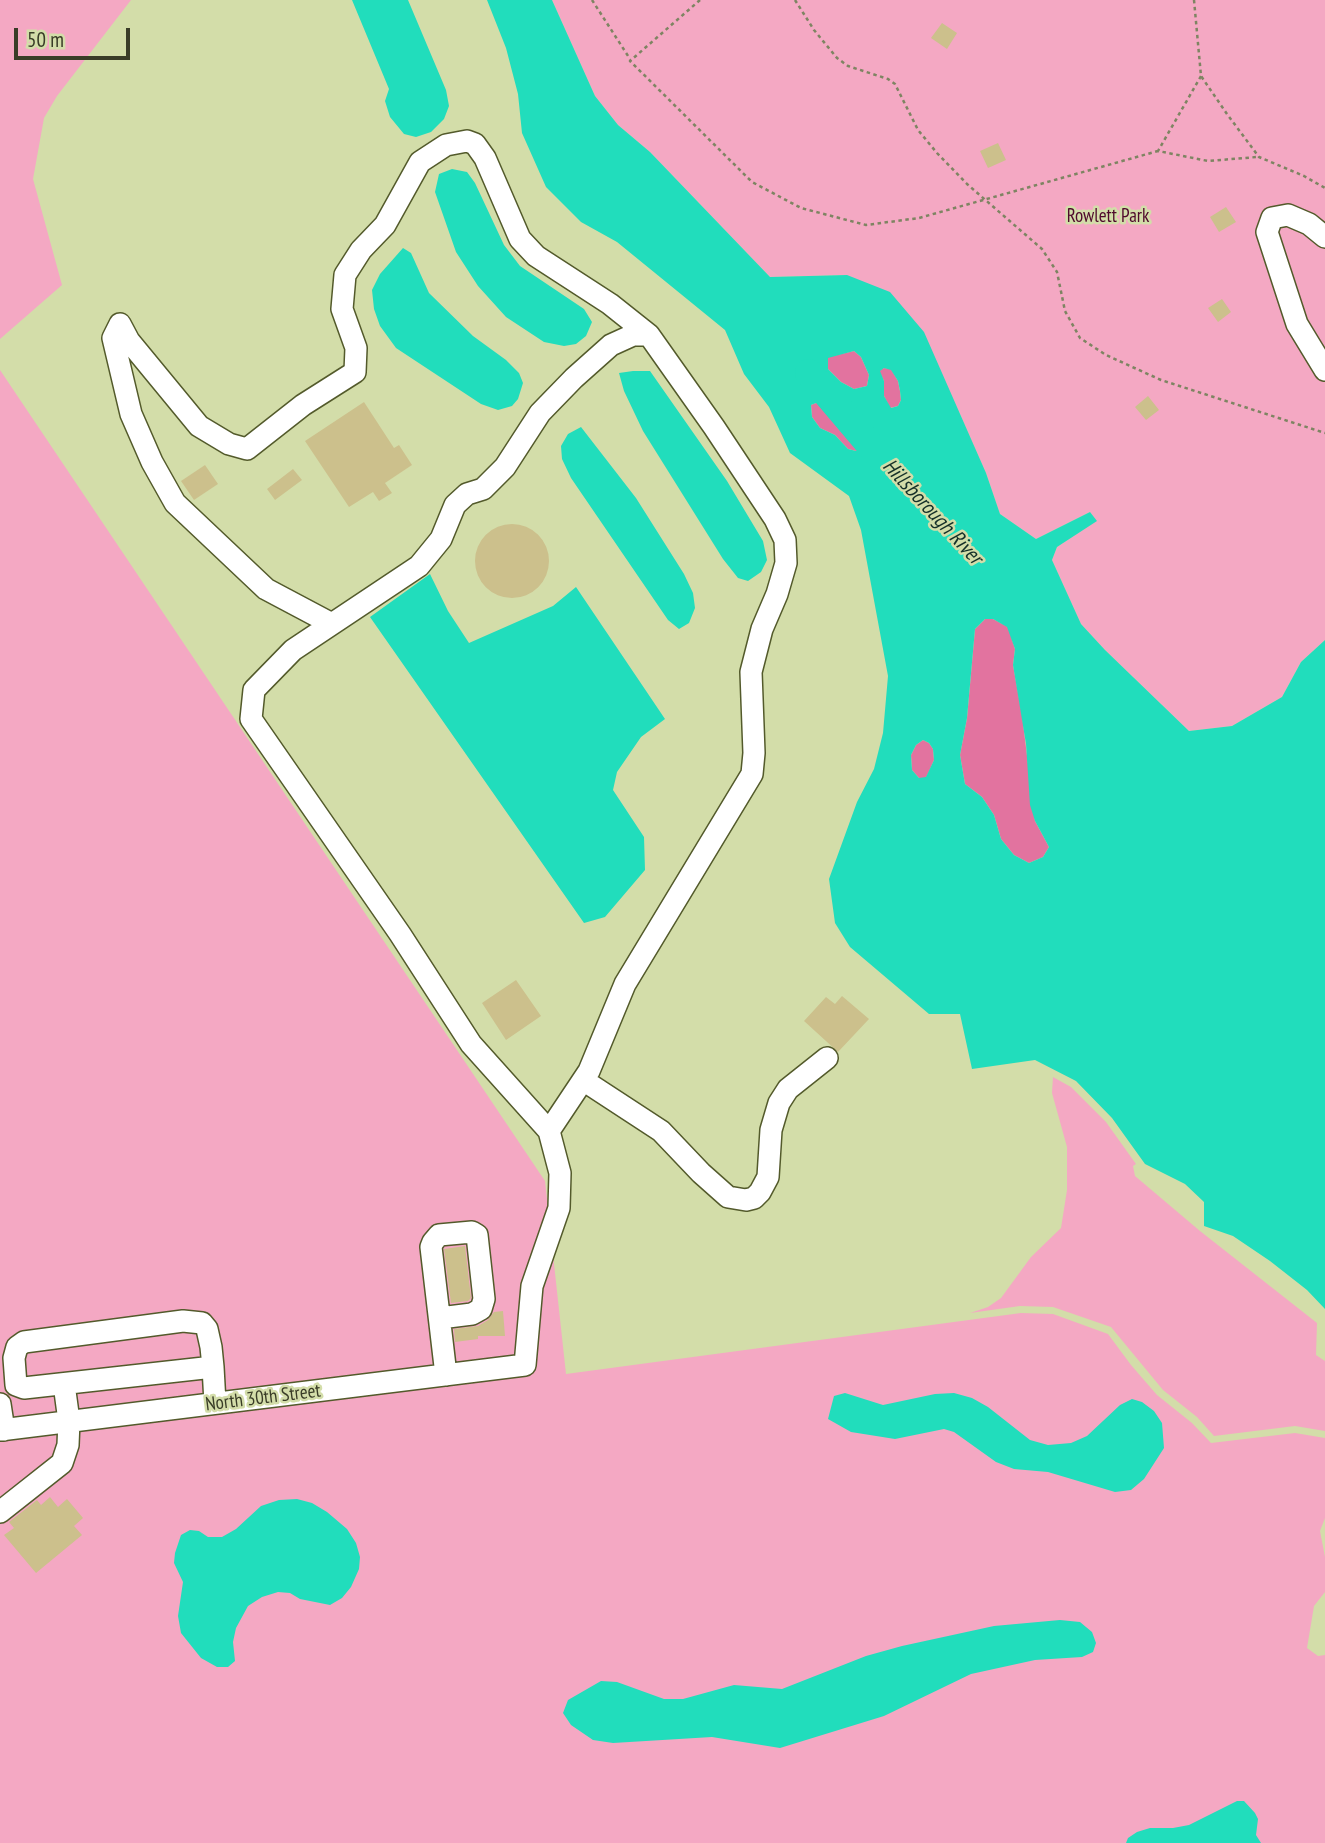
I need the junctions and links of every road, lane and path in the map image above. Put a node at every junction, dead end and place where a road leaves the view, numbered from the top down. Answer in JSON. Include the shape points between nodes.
{"nodes":[{"id":1,"x":592,"y":0,"type":"edge"},
{"id":2,"x":700,"y":0,"type":"edge"},
{"id":3,"x":795,"y":0,"type":"edge"},
{"id":4,"x":1194,"y":0,"type":"edge"},
{"id":5,"x":631,"y":61,"type":"junction"},
{"id":6,"x":1201,"y":76,"type":"junction"},
{"id":7,"x":1158,"y":151,"type":"junction"},
{"id":8,"x":1259,"y":157,"type":"junction"},
{"id":9,"x":1325,"y":188,"type":"edge"},
{"id":10,"x":986,"y":199,"type":"junction"},
{"id":11,"x":1325,"y":237,"type":"edge"},
{"id":12,"x":649,"y":335,"type":"junction"},
{"id":13,"x":1325,"y":370,"type":"edge"},
{"id":14,"x":1325,"y":433,"type":"edge"},
{"id":15,"x":332,"y":624,"type":"junction"},
{"id":16,"x":827,"y":1058,"type":"dead end"},
{"id":17,"x":583,"y":1080,"type":"junction"},
{"id":18,"x":549,"y":1131,"type":"junction"},
{"id":19,"x":440,"y":1318,"type":"dead end"},
{"id":20,"x":8,"y":1346,"type":"edge"},
{"id":21,"x":213,"y":1367,"type":"junction"},
{"id":22,"x":446,"y":1375,"type":"junction"},
{"id":23,"x":64,"y":1384,"type":"junction"},
{"id":24,"x":215,"y":1403,"type":"junction"},
{"id":25,"x":0,"y":1404,"type":"edge"},
{"id":26,"x":69,"y":1421,"type":"junction"},
{"id":27,"x":2,"y":1430,"type":"edge"},
{"id":28,"x":0,"y":1512,"type":"edge"}],
"edges":[{"from":1,"to":5,"type":"path"},
{"from":2,"to":5,"type":"path"},
{"from":3,"to":10,"type":"path","via":[[837,58],[895,84],[918,130]]},
{"from":4,"to":6,"type":"path"},
{"from":5,"to":10,"type":"path","via":[[752,182],[801,208],[866,225],[919,218]]},
{"from":6,"to":7,"type":"path"},
{"from":6,"to":8,"type":"path"},
{"from":7,"to":8,"type":"path","via":[[1208,161]]},
{"from":7,"to":10,"type":"path"},
{"from":8,"to":9,"type":"path"},
{"from":10,"to":14,"type":"path","via":[[1052,262],[1065,311],[1080,338],[1091,346],[1161,380]]},
{"from":11,"to":13,"type":"street","via":[[1288,215],[1272,218],[1267,232],[1297,324]]},
{"from":12,"to":15,"type":"street","via":[[633,335],[611,345],[573,378],[540,413],[505,467],[484,489],[467,494],[455,505],[441,539],[419,566]]},
{"from":12,"to":15,"type":"street","via":[[520,239],[485,158],[467,141],[446,145],[420,162],[385,225],[345,275],[342,309],[356,348],[355,372],[247,449],[199,426],[120,324],[113,338],[131,414],[175,503],[266,589]]},
{"from":12,"to":17,"type":"street","via":[[775,519],[785,540],[786,563],[751,672],[752,774],[625,984]]},
{"from":15,"to":18,"type":"street","via":[[293,650],[254,690],[251,719],[471,1044]]},
{"from":16,"to":17,"type":"street","via":[[788,1089],[779,1104],[771,1130],[768,1177],[760,1192],[746,1200],[728,1197],[660,1131]]},
{"from":17,"to":18,"type":"street"},
{"from":18,"to":22,"type":"street","name":"North 30th Street","via":[[560,1173],[559,1208],[532,1286],[525,1365]]},
{"from":19,"to":22,"type":"street"},
{"from":20,"to":21,"type":"street","via":[[183,1321],[202,1323],[207,1329]]},
{"from":20,"to":23,"type":"street","via":[[16,1385]]},
{"from":21,"to":23,"type":"street"},
{"from":21,"to":24,"type":"street"},
{"from":22,"to":24,"type":"street","name":"North 30th Street"},
{"from":23,"to":26,"type":"street"},
{"from":24,"to":26,"type":"street","name":"North 30th Street"},
{"from":25,"to":27,"type":"street"},
{"from":26,"to":27,"type":"street","name":"North 30th Street"},
{"from":26,"to":28,"type":"street","via":[[68,1445],[61,1463]]}]}
